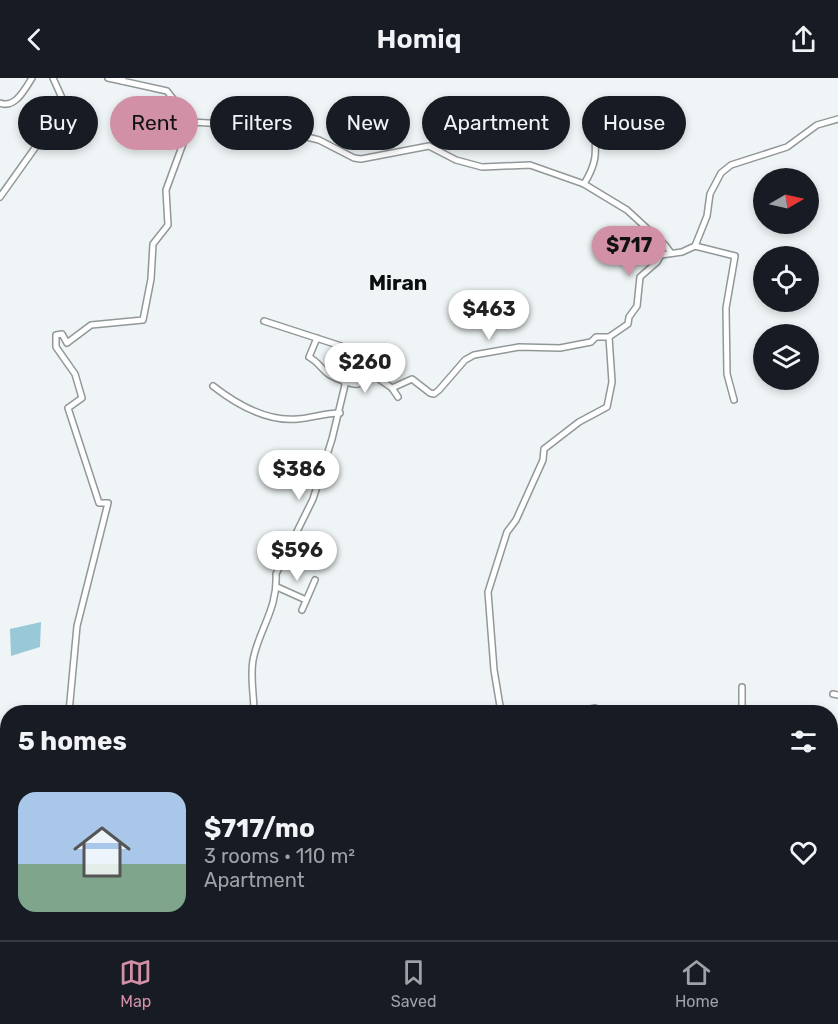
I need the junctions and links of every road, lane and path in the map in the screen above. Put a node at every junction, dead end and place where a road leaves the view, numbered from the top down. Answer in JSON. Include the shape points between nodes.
{"nodes":[{"id":1,"x":32,"y":78,"type":"edge"},
{"id":2,"x":53,"y":78,"type":"edge"},
{"id":3,"x":108,"y":78,"type":"edge"},
{"id":4,"x":123,"y":79,"type":"edge"},
{"id":5,"x":171,"y":96,"type":"edge"},
{"id":6,"x":0,"y":103,"type":"edge"},
{"id":7,"x":838,"y":119,"type":"edge"},
{"id":8,"x":198,"y":123,"type":"edge"},
{"id":9,"x":181,"y":150,"type":"edge"},
{"id":10,"x":595,"y":150,"type":"edge"},
{"id":11,"x":584,"y":184,"type":"junction"},
{"id":12,"x":0,"y":197,"type":"edge"},
{"id":13,"x":695,"y":246,"type":"junction"},
{"id":14,"x":671,"y":254,"type":"junction"},
{"id":15,"x":264,"y":321,"type":"dead end"},
{"id":16,"x":609,"y":337,"type":"junction"},
{"id":17,"x":318,"y":338,"type":"junction"},
{"id":18,"x":345,"y":380,"type":"junction"},
{"id":19,"x":213,"y":386,"type":"dead end"},
{"id":20,"x":392,"y":388,"type":"junction"},
{"id":21,"x":398,"y":397,"type":"dead end"},
{"id":22,"x":734,"y":400,"type":"dead end"},
{"id":23,"x":340,"y":413,"type":"junction"},
{"id":24,"x":315,"y":580,"type":"dead end"},
{"id":25,"x":277,"y":587,"type":"junction"},
{"id":26,"x":306,"y":600,"type":"junction"},
{"id":27,"x":302,"y":610,"type":"dead end"},
{"id":28,"x":742,"y":687,"type":"dead end"},
{"id":29,"x":70,"y":705,"type":"edge"},
{"id":30,"x":254,"y":705,"type":"edge"},
{"id":31,"x":500,"y":705,"type":"edge"},
{"id":32,"x":742,"y":705,"type":"edge"}],
"edges":[{"from":1,"to":6,"type":"street","via":[[14,103]]},
{"from":2,"to":12,"type":"street","via":[[67,109],[65,114],[52,124]]},
{"from":3,"to":4,"type":"street"},
{"from":4,"to":5,"type":"street","via":[[167,91]]},
{"from":7,"to":13,"type":"street","via":[[817,125],[787,147],[731,165],[720,173]]},
{"from":8,"to":11,"type":"street","via":[[261,126],[318,140],[361,159],[429,146],[463,162],[490,168],[530,165]]},
{"from":9,"to":29,"type":"street","via":[[166,190],[168,225],[153,244],[143,320],[91,325],[67,342],[62,334],[56,335],[56,347],[75,374],[82,398],[68,408],[99,503],[108,503],[76,626]]},
{"from":10,"to":11,"type":"street","via":[[596,161]]},
{"from":11,"to":14,"type":"street","via":[[627,210]]},
{"from":13,"to":14,"type":"street"},
{"from":13,"to":22,"type":"street","via":[[735,256],[726,308],[727,374]]},
{"from":14,"to":16,"type":"street","via":[[661,255],[640,277],[638,306],[628,324]]},
{"from":15,"to":17,"type":"street"},
{"from":16,"to":20,"type":"street","via":[[560,348],[519,347],[474,356],[465,360],[434,394],[412,379]]},
{"from":16,"to":31,"type":"street","via":[[612,382],[607,407],[544,448],[543,460],[507,532],[488,592]]},
{"from":17,"to":18,"type":"street","via":[[341,346]]},
{"from":17,"to":18,"type":"street","via":[[309,357],[326,373]]},
{"from":18,"to":20,"type":"street","via":[[356,385],[376,377]]},
{"from":18,"to":23,"type":"street"},
{"from":19,"to":23,"type":"street","via":[[263,414],[299,419]]},
{"from":20,"to":21,"type":"street"},
{"from":23,"to":25,"type":"street","via":[[313,499],[276,574]]},
{"from":24,"to":26,"type":"street"},
{"from":25,"to":26,"type":"street"},
{"from":25,"to":30,"type":"street","via":[[253,661]]},
{"from":26,"to":27,"type":"street"},
{"from":28,"to":32,"type":"street"}]}
